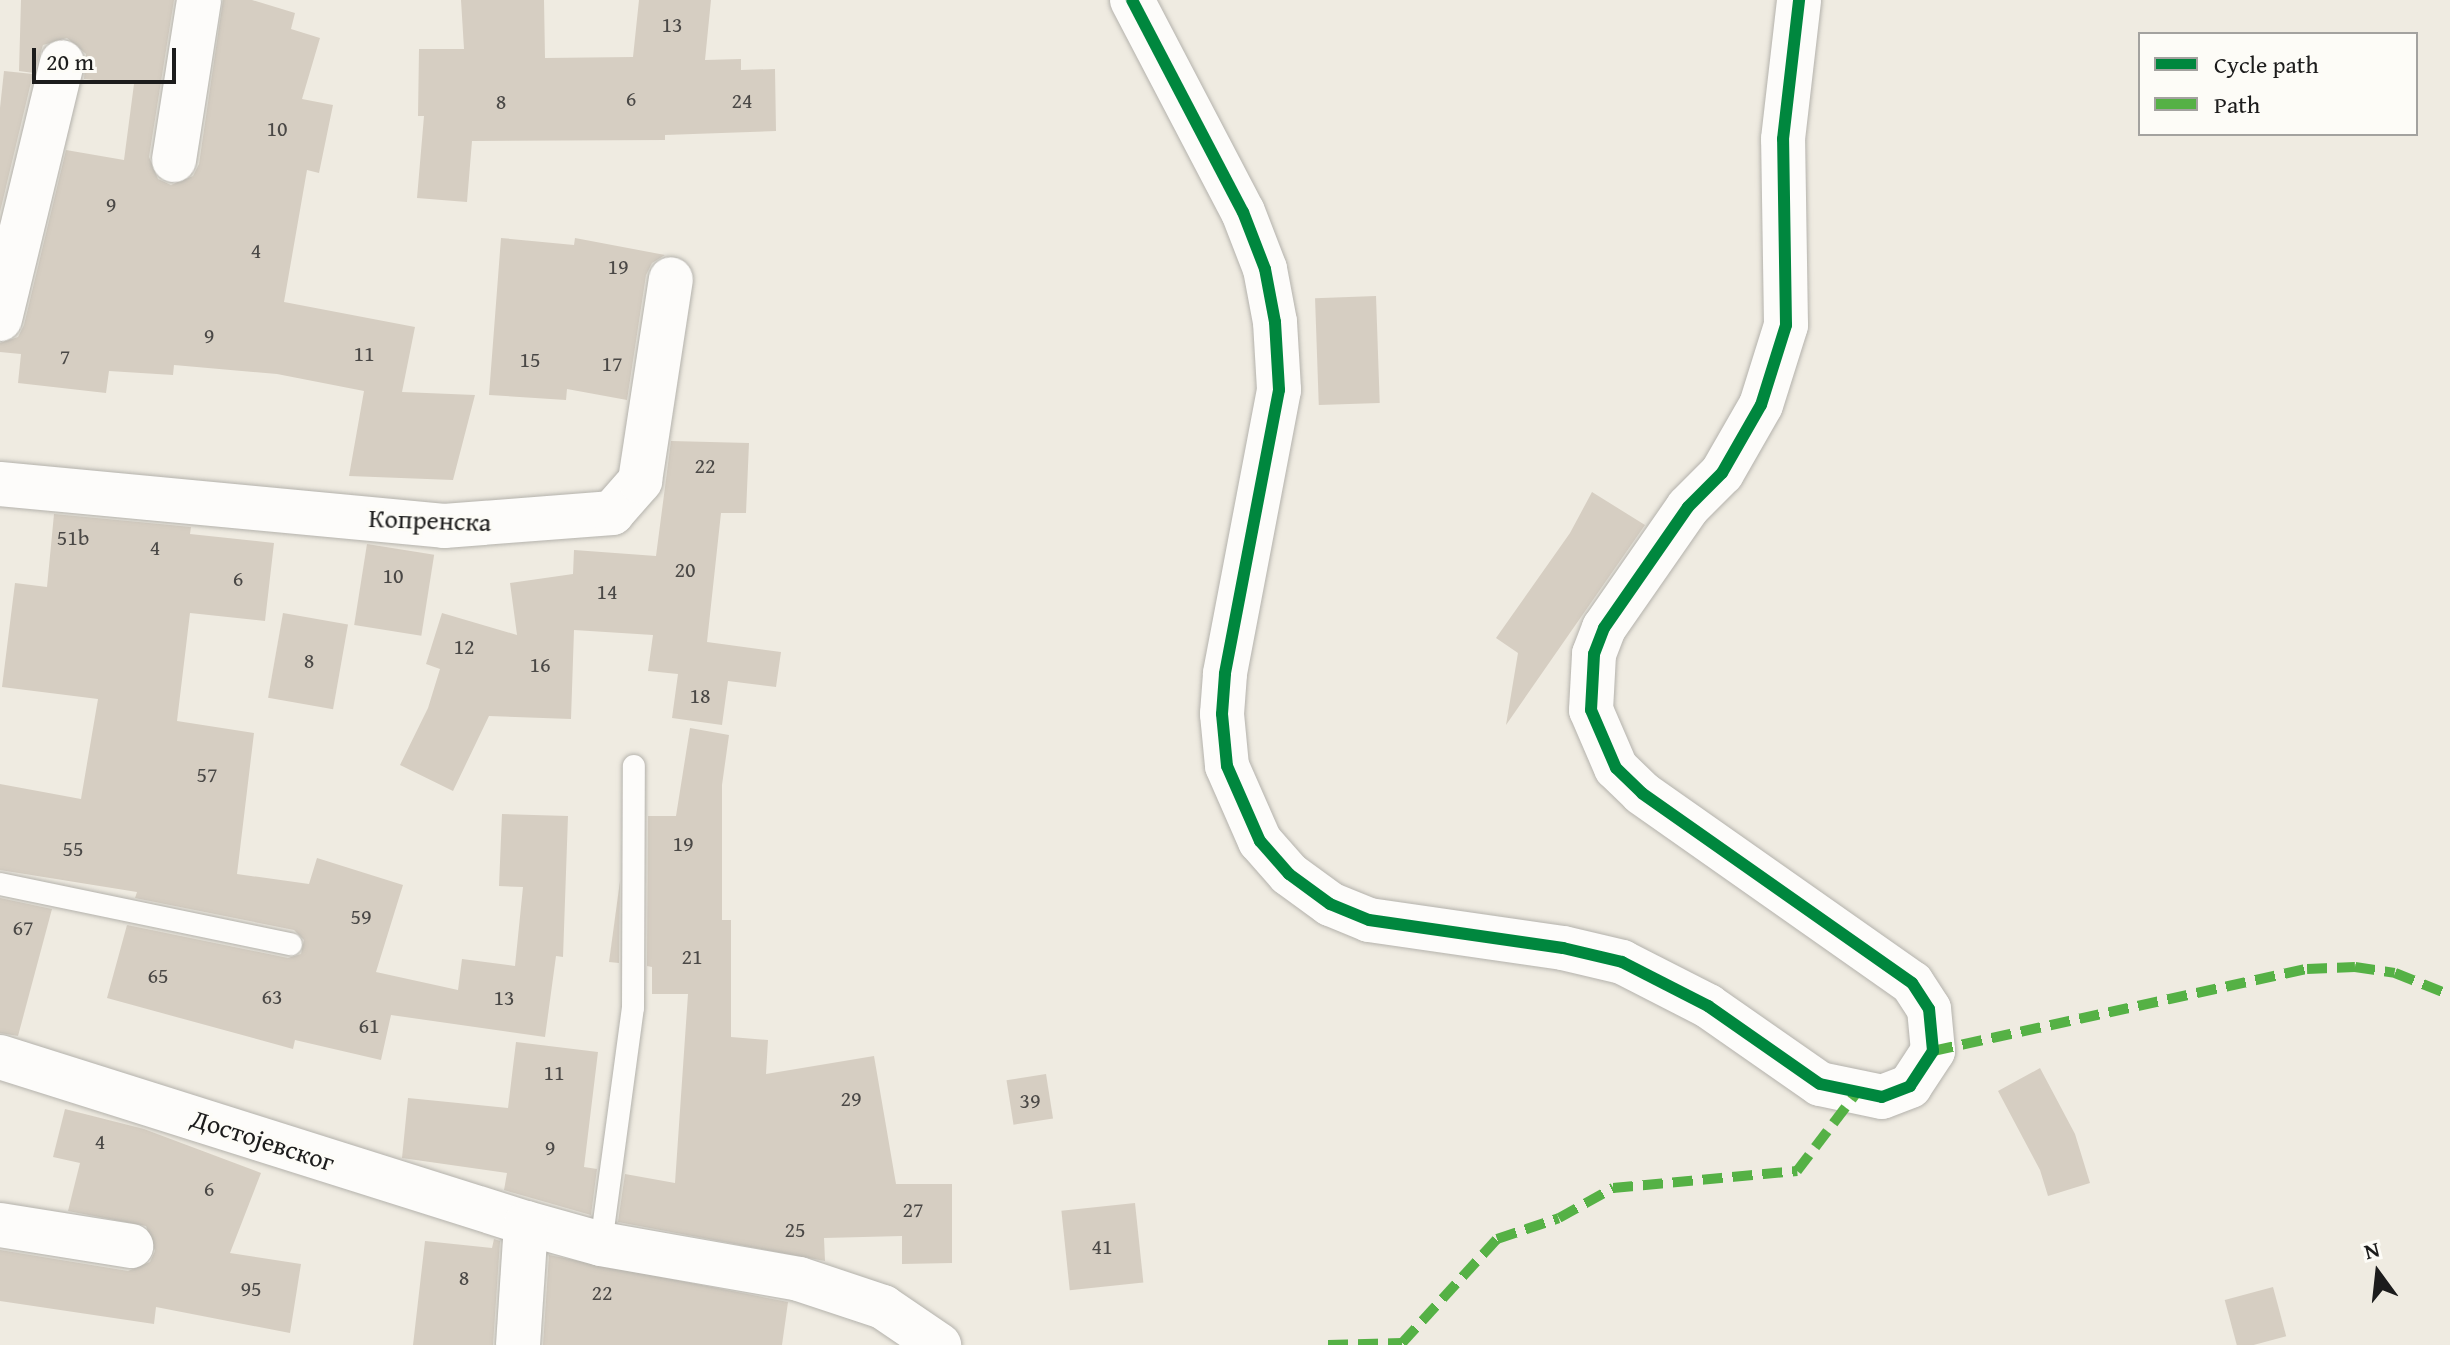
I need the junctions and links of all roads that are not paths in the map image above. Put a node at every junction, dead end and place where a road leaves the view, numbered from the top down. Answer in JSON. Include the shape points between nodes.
{"nodes":[{"id":1,"x":199,"y":0,"type":"edge"},
{"id":2,"x":1132,"y":0,"type":"edge"},
{"id":3,"x":1799,"y":0,"type":"edge"},
{"id":4,"x":62,"y":62,"type":"dead end"},
{"id":5,"x":174,"y":160,"type":"dead end"},
{"id":6,"x":671,"y":279,"type":"dead end"},
{"id":7,"x":0,"y":319,"type":"edge"},
{"id":8,"x":0,"y":484,"type":"edge"},
{"id":9,"x":634,"y":766,"type":"dead end"},
{"id":10,"x":0,"y":884,"type":"edge"},
{"id":11,"x":291,"y":944,"type":"dead end"},
{"id":12,"x":0,"y":1057,"type":"edge"},
{"id":13,"x":526,"y":1223,"type":"junction"},
{"id":14,"x":0,"y":1225,"type":"edge"},
{"id":15,"x":601,"y":1244,"type":"junction"},
{"id":16,"x":131,"y":1246,"type":"dead end"},
{"id":17,"x":518,"y":1345,"type":"edge"},
{"id":18,"x":939,"y":1345,"type":"edge"}],
"edges":[{"from":1,"to":5,"type":"main road"},
{"from":2,"to":3,"type":"main road","via":[[1243,212],[1265,269],[1275,322],[1279,390],[1222,714],[1227,766],[1260,841],[1330,904],[1369,920],[1563,948],[1622,962],[1708,1006],[1820,1084],[1882,1097],[1910,1086],[1933,1051],[1929,1009],[1912,983],[1642,793],[1616,768],[1591,710],[1594,654],[1604,628],[1688,507],[1722,473],[1761,405],[1786,325],[1783,139]]},
{"from":4,"to":7,"type":"main road"},
{"from":6,"to":8,"type":"main road","name":"Копренска","via":[[640,481],[612,513],[444,526]]},
{"from":9,"to":15,"type":"lane","via":[[633,1008]]},
{"from":10,"to":11,"type":"lane"},
{"from":12,"to":13,"type":"main road","name":"Достојевског"},
{"from":13,"to":15,"type":"main road","name":"Достојевског"},
{"from":13,"to":17,"type":"main road"},
{"from":14,"to":16,"type":"main road"},
{"from":15,"to":18,"type":"main road","name":"Достојевског","via":[[799,1279],[883,1307]]}]}
